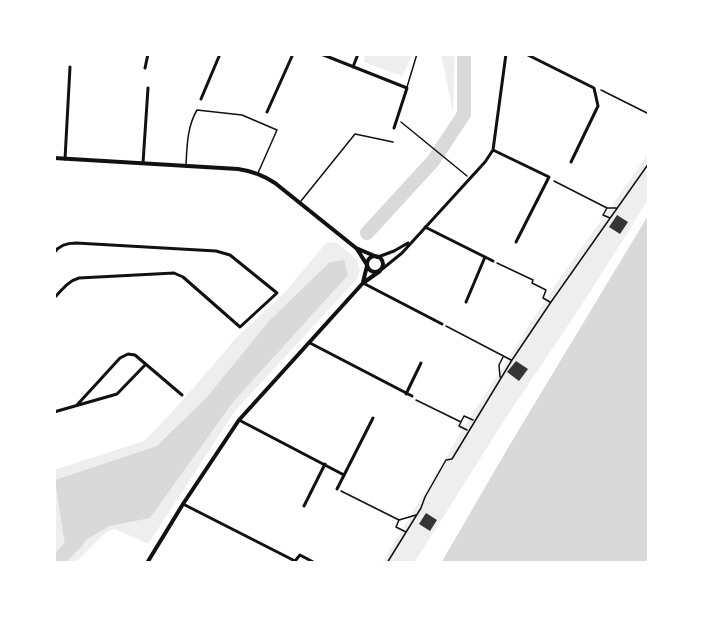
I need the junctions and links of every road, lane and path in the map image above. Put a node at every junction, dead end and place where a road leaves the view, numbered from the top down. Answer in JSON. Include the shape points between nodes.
{"nodes":[{"id":1,"x":148,"y":54,"type":"edge"},
{"id":2,"x":220,"y":54,"type":"edge"},
{"id":3,"x":292,"y":54,"type":"edge"},
{"id":4,"x":321,"y":54,"type":"edge"},
{"id":5,"x":358,"y":54,"type":"edge"},
{"id":6,"x":417,"y":54,"type":"edge"},
{"id":7,"x":507,"y":54,"type":"edge"},
{"id":8,"x":526,"y":54,"type":"edge"},
{"id":9,"x":70,"y":67,"type":"dead end"},
{"id":10,"x":353,"y":67,"type":"junction"},
{"id":11,"x":146,"y":68,"type":"dead end"},
{"id":12,"x":148,"y":88,"type":"dead end"},
{"id":13,"x":406,"y":88,"type":"junction"},
{"id":14,"x":594,"y":88,"type":"junction"},
{"id":15,"x":201,"y":99,"type":"dead end"},
{"id":16,"x":267,"y":112,"type":"dead end"},
{"id":17,"x":649,"y":114,"type":"edge"},
{"id":18,"x":397,"y":119,"type":"junction"},
{"id":19,"x":394,"y":128,"type":"dead end"},
{"id":20,"x":393,"y":142,"type":"dead end"},
{"id":21,"x":493,"y":150,"type":"junction"},
{"id":22,"x":54,"y":158,"type":"edge"},
{"id":23,"x":65,"y":159,"type":"junction"},
{"id":24,"x":571,"y":162,"type":"dead end"},
{"id":25,"x":143,"y":163,"type":"junction"},
{"id":26,"x":649,"y":163,"type":"edge"},
{"id":27,"x":186,"y":166,"type":"junction"},
{"id":28,"x":258,"y":173,"type":"junction"},
{"id":29,"x":549,"y":177,"type":"junction"},
{"id":30,"x":470,"y":178,"type":"junction"},
{"id":31,"x":300,"y":203,"type":"junction"},
{"id":32,"x":607,"y":208,"type":"junction"},
{"id":33,"x":617,"y":208,"type":"junction"},
{"id":34,"x":610,"y":218,"type":"junction"},
{"id":35,"x":425,"y":227,"type":"junction"},
{"id":36,"x":412,"y":240,"type":"junction"},
{"id":37,"x":516,"y":242,"type":"dead end"},
{"id":38,"x":356,"y":248,"type":"junction"},
{"id":39,"x":54,"y":253,"type":"edge"},
{"id":40,"x":378,"y":257,"type":"junction"},
{"id":41,"x":485,"y":257,"type":"junction"},
{"id":42,"x":493,"y":261,"type":"joint"},
{"id":43,"x":368,"y":265,"type":"junction"},
{"id":44,"x":380,"y":270,"type":"junction"},
{"id":45,"x":363,"y":283,"type":"junction"},
{"id":46,"x":54,"y":298,"type":"edge"},
{"id":47,"x":466,"y":302,"type":"dead end"},
{"id":48,"x":551,"y":302,"type":"junction"},
{"id":49,"x":442,"y":324,"type":"joint"},
{"id":50,"x":308,"y":342,"type":"junction"},
{"id":51,"x":504,"y":356,"type":"junction"},
{"id":52,"x":512,"y":360,"type":"junction"},
{"id":53,"x":421,"y":363,"type":"dead end"},
{"id":54,"x":146,"y":364,"type":"junction"},
{"id":55,"x":500,"y":378,"type":"junction"},
{"id":56,"x":183,"y":394,"type":"dead end"},
{"id":57,"x":406,"y":394,"type":"junction"},
{"id":58,"x":412,"y":396,"type":"joint"},
{"id":59,"x":77,"y":405,"type":"junction"},
{"id":60,"x":54,"y":412,"type":"edge"},
{"id":61,"x":373,"y":418,"type":"dead end"},
{"id":62,"x":239,"y":420,"type":"junction"},
{"id":63,"x":474,"y":420,"type":"junction"},
{"id":64,"x":461,"y":422,"type":"junction"},
{"id":65,"x":468,"y":430,"type":"junction"},
{"id":66,"x":325,"y":464,"type":"junction"},
{"id":67,"x":344,"y":475,"type":"junction"},
{"id":68,"x":337,"y":489,"type":"joint"},
{"id":69,"x":183,"y":504,"type":"junction"},
{"id":70,"x":304,"y":506,"type":"dead end"},
{"id":71,"x":417,"y":514,"type":"junction"},
{"id":72,"x":399,"y":520,"type":"junction"},
{"id":73,"x":406,"y":532,"type":"junction"},
{"id":74,"x":295,"y":562,"type":"edge"},
{"id":75,"x":147,"y":563,"type":"edge"},
{"id":76,"x":315,"y":563,"type":"edge"},
{"id":77,"x":387,"y":563,"type":"edge"}],
"edges":[{"from":1,"to":11,"type":"street"},
{"from":2,"to":15,"type":"street"},
{"from":3,"to":16,"type":"street"},
{"from":4,"to":10,"type":"street"},
{"from":5,"to":10,"type":"street"},
{"from":6,"to":13,"type":"lane"},
{"from":7,"to":21,"type":"street"},
{"from":8,"to":14,"type":"street"},
{"from":9,"to":23,"type":"street"},
{"from":10,"to":13,"type":"street"},
{"from":12,"to":25,"type":"street"},
{"from":13,"to":18,"type":"street"},
{"from":14,"to":17,"type":"path"},
{"from":14,"to":24,"type":"street","via":[[598,106]]},
{"from":18,"to":19,"type":"street"},
{"from":18,"to":30,"type":"path"},
{"from":20,"to":31,"type":"lane","via":[[356,134]]},
{"from":21,"to":29,"type":"street"},
{"from":21,"to":30,"type":"street"},
{"from":22,"to":23,"type":"street"},
{"from":23,"to":25,"type":"street"},
{"from":25,"to":27,"type":"street"},
{"from":26,"to":33,"type":"path"},
{"from":27,"to":28,"type":"street"},
{"from":27,"to":28,"type":"lane","via":[[189,129],[197,110],[242,115],[277,130]]},
{"from":28,"to":31,"type":"street"},
{"from":29,"to":32,"type":"path"},
{"from":29,"to":37,"type":"street"},
{"from":30,"to":35,"type":"street"},
{"from":31,"to":38,"type":"street"},
{"from":32,"to":33,"type":"path"},
{"from":32,"to":34,"type":"path","via":[[603,215]]},
{"from":33,"to":34,"type":"path"},
{"from":34,"to":48,"type":"path"},
{"from":35,"to":36,"type":"street"},
{"from":35,"to":41,"type":"street"},
{"from":36,"to":40,"type":"street"},
{"from":36,"to":44,"type":"street"},
{"from":38,"to":40,"type":"street"},
{"from":38,"to":43,"type":"street"},
{"from":39,"to":46,"type":"street","via":[[62,246],[76,243],[224,253],[277,293],[240,327],[174,273],[79,278]]},
{"from":40,"to":43,"type":"street","via":[[371,258]]},
{"from":40,"to":44,"type":"street","via":[[383,263]]},
{"from":41,"to":42,"type":"street"},
{"from":41,"to":47,"type":"street"},
{"from":42,"to":48,"type":"path","via":[[533,280],[546,290],[543,298]]},
{"from":43,"to":44,"type":"street","via":[[372,272]]},
{"from":43,"to":45,"type":"street"},
{"from":44,"to":45,"type":"street"},
{"from":45,"to":49,"type":"street"},
{"from":45,"to":50,"type":"street"},
{"from":48,"to":52,"type":"path"},
{"from":49,"to":51,"type":"path"},
{"from":50,"to":57,"type":"street"},
{"from":50,"to":62,"type":"street"},
{"from":51,"to":52,"type":"path"},
{"from":51,"to":55,"type":"path","via":[[499,365]]},
{"from":52,"to":55,"type":"path"},
{"from":53,"to":57,"type":"street"},
{"from":54,"to":56,"type":"street"},
{"from":54,"to":59,"type":"street","via":[[117,394]]},
{"from":54,"to":59,"type":"street","via":[[135,355],[124,355]]},
{"from":55,"to":63,"type":"path"},
{"from":57,"to":58,"type":"street"},
{"from":58,"to":64,"type":"path"},
{"from":59,"to":60,"type":"street"},
{"from":61,"to":67,"type":"street"},
{"from":62,"to":66,"type":"street"},
{"from":62,"to":69,"type":"street"},
{"from":63,"to":64,"type":"path","via":[[464,416]]},
{"from":63,"to":65,"type":"path"},
{"from":64,"to":65,"type":"path","via":[[459,426]]},
{"from":65,"to":71,"type":"path","via":[[452,459],[446,460]]},
{"from":66,"to":67,"type":"street"},
{"from":66,"to":70,"type":"street"},
{"from":67,"to":68,"type":"street"},
{"from":68,"to":72,"type":"path"},
{"from":69,"to":74,"type":"street"},
{"from":69,"to":75,"type":"street"},
{"from":71,"to":72,"type":"path"},
{"from":71,"to":73,"type":"path"},
{"from":72,"to":73,"type":"path","via":[[396,527]]},
{"from":73,"to":77,"type":"path"},
{"from":74,"to":76,"type":"street","via":[[300,555]]}]}
